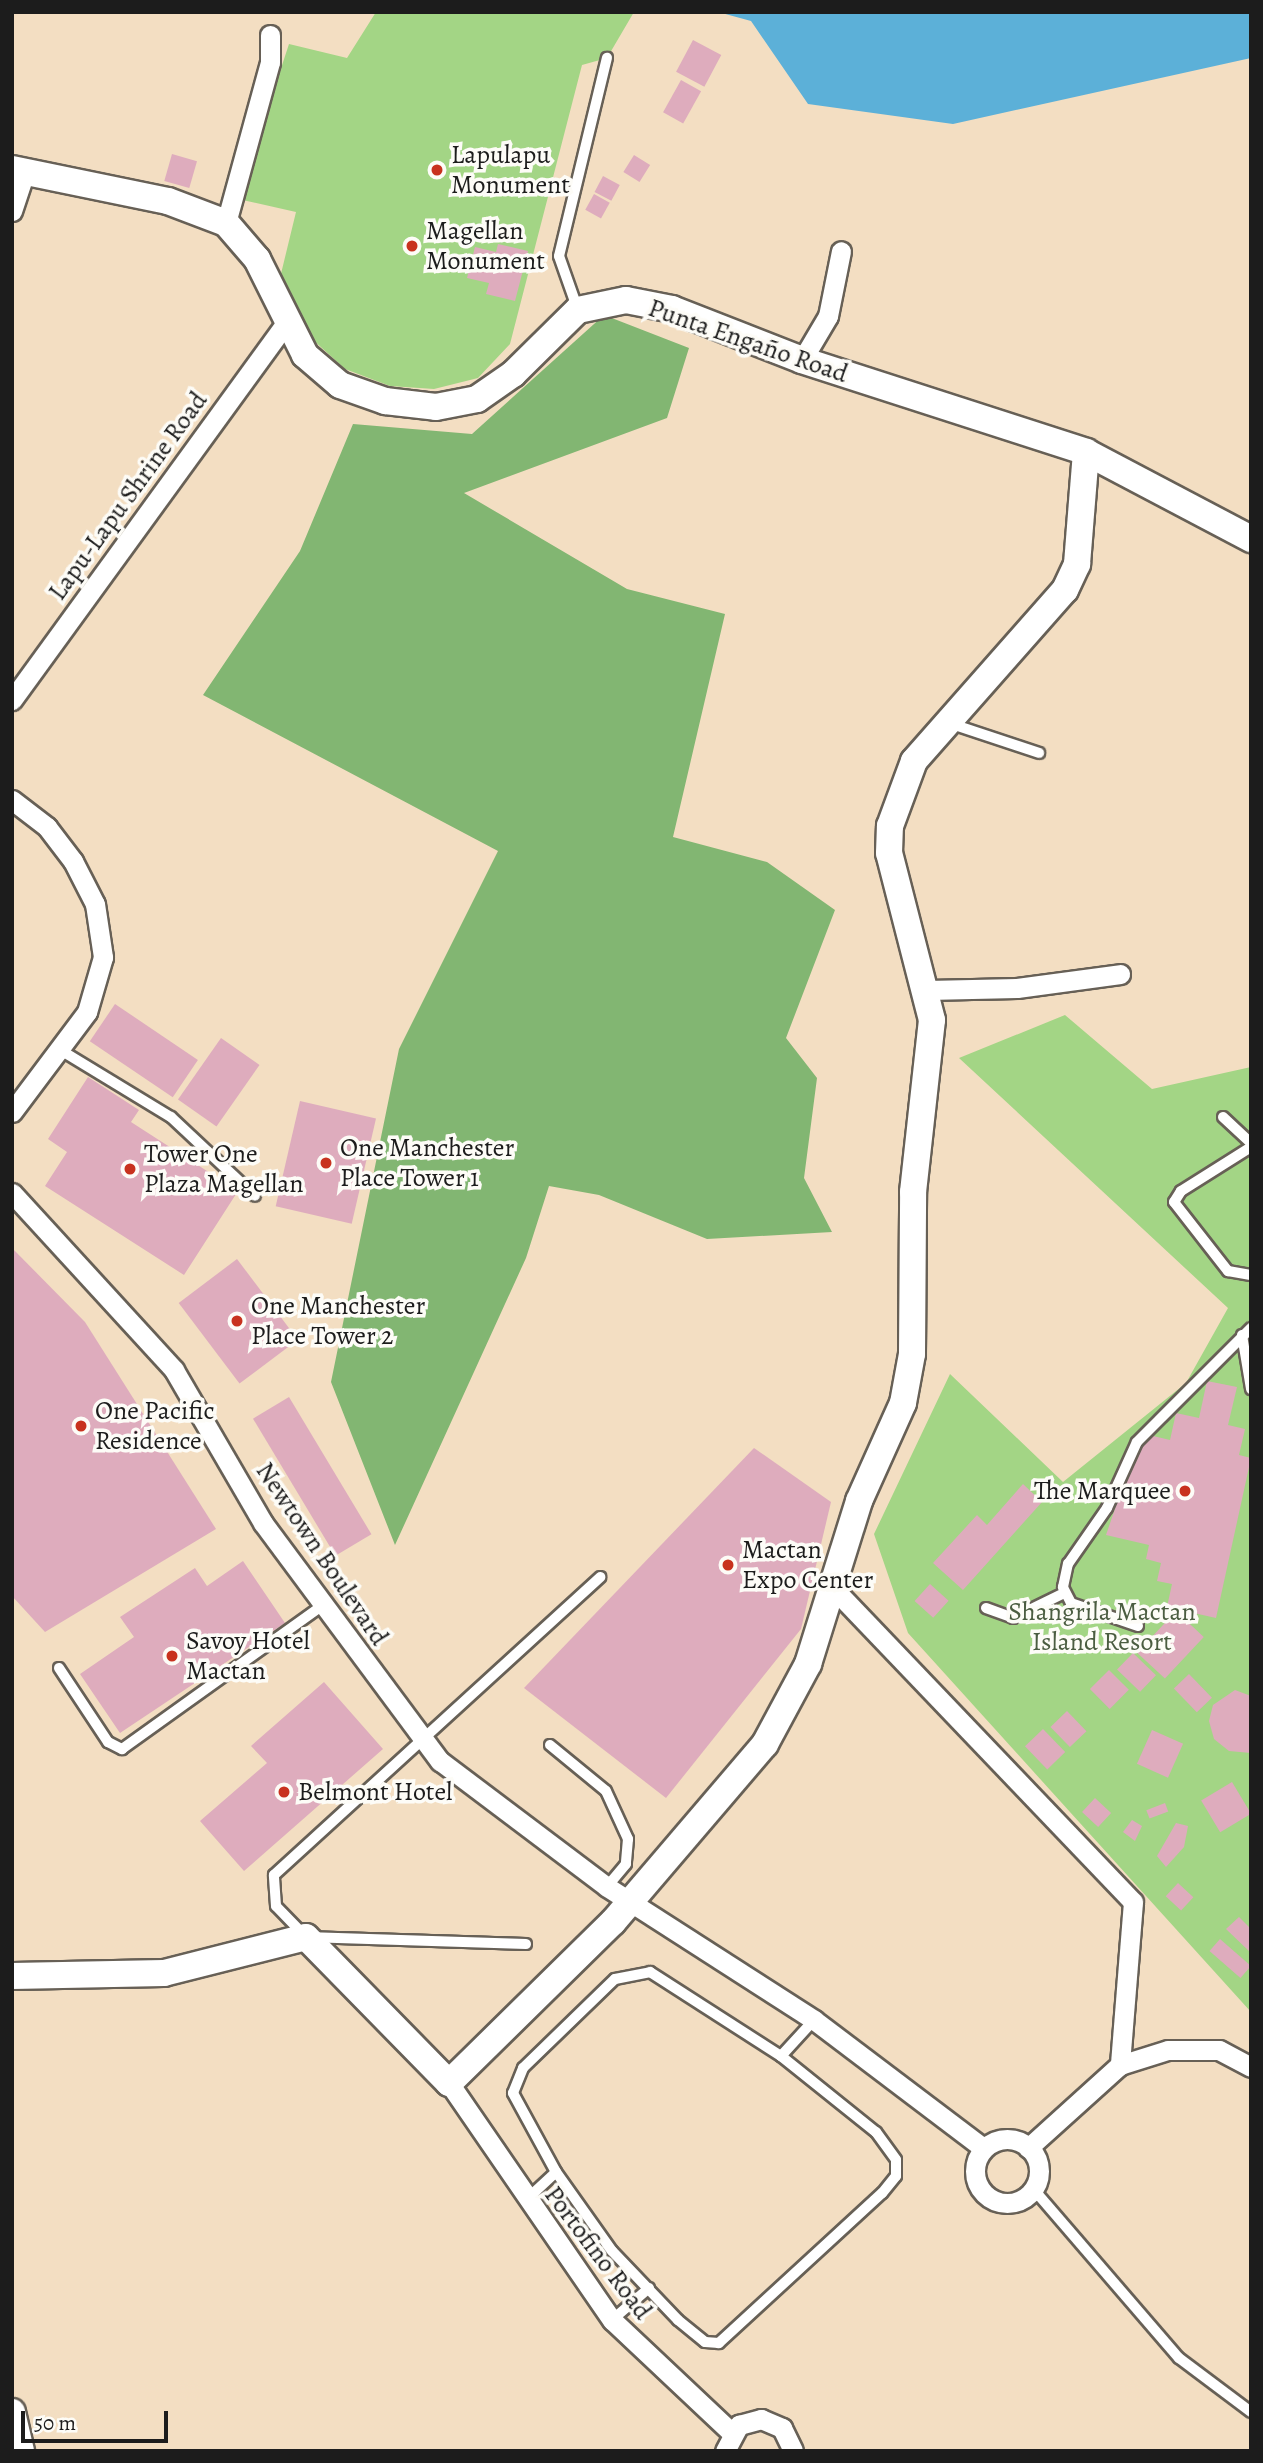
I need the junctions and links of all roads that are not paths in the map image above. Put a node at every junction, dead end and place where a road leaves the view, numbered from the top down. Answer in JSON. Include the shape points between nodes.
{"nodes":[{"id":1,"x":270,"y":35,"type":"dead end"},
{"id":2,"x":607,"y":58,"type":"dead end"},
{"id":3,"x":19,"y":170,"type":"edge"},
{"id":4,"x":12,"y":211,"type":"edge"},
{"id":5,"x":226,"y":223,"type":"junction"},
{"id":6,"x":841,"y":251,"type":"dead end"},
{"id":7,"x":578,"y":310,"type":"junction"},
{"id":8,"x":286,"y":323,"type":"junction"},
{"id":9,"x":802,"y":360,"type":"junction"},
{"id":10,"x":1086,"y":452,"type":"junction"},
{"id":11,"x":1251,"y":539,"type":"edge"},
{"id":12,"x":12,"y":700,"type":"edge"},
{"id":13,"x":948,"y":723,"type":"junction"},
{"id":14,"x":1039,"y":752,"type":"dead end"},
{"id":15,"x":12,"y":800,"type":"edge"},
{"id":16,"x":1120,"y":974,"type":"dead end"},
{"id":17,"x":927,"y":990,"type":"junction"},
{"id":18,"x":59,"y":1049,"type":"junction"},
{"id":19,"x":12,"y":1112,"type":"edge"},
{"id":20,"x":1223,"y":1117,"type":"dead end"},
{"id":21,"x":1251,"y":1145,"type":"edge"},
{"id":22,"x":12,"y":1193,"type":"edge"},
{"id":23,"x":255,"y":1196,"type":"dead end"},
{"id":24,"x":1251,"y":1275,"type":"edge"},
{"id":25,"x":1247,"y":1332,"type":"edge"},
{"id":26,"x":1251,"y":1389,"type":"edge"},
{"id":27,"x":600,"y":1577,"type":"dead end"},
{"id":28,"x":835,"y":1590,"type":"junction"},
{"id":29,"x":1064,"y":1593,"type":"junction"},
{"id":30,"x":322,"y":1606,"type":"junction"},
{"id":31,"x":986,"y":1608,"type":"dead end"},
{"id":32,"x":1138,"y":1626,"type":"dead end"},
{"id":33,"x":59,"y":1668,"type":"dead end"},
{"id":34,"x":422,"y":1738,"type":"junction"},
{"id":35,"x":550,"y":1745,"type":"dead end"},
{"id":36,"x":607,"y":1887,"type":"junction"},
{"id":37,"x":631,"y":1903,"type":"junction"},
{"id":38,"x":306,"y":1937,"type":"junction"},
{"id":39,"x":526,"y":1944,"type":"dead end"},
{"id":40,"x":12,"y":1976,"type":"edge"},
{"id":41,"x":814,"y":2020,"type":"junction"},
{"id":42,"x":781,"y":2056,"type":"junction"},
{"id":43,"x":1120,"y":2065,"type":"junction"},
{"id":44,"x":1251,"y":2067,"type":"edge"},
{"id":45,"x":449,"y":2083,"type":"junction"},
{"id":46,"x":983,"y":2148,"type":"junction"},
{"id":47,"x":1028,"y":2148,"type":"junction"},
{"id":48,"x":556,"y":2172,"type":"junction"},
{"id":49,"x":1036,"y":2192,"type":"junction"},
{"id":50,"x":525,"y":2201,"type":"junction"},
{"id":51,"x":649,"y":2288,"type":"junction"},
{"id":52,"x":612,"y":2320,"type":"junction"},
{"id":53,"x":12,"y":2412,"type":"edge"},
{"id":54,"x":1251,"y":2412,"type":"edge"},
{"id":55,"x":728,"y":2442,"type":"edge"},
{"id":56,"x":21,"y":2451,"type":"edge"},
{"id":57,"x":793,"y":2451,"type":"edge"}],
"edges":[{"from":1,"to":5,"type":"street","via":[[270,62]]},
{"from":2,"to":7,"type":"lane","via":[[559,257]]},
{"from":3,"to":4,"type":"street"},
{"from":3,"to":5,"type":"street","via":[[168,201]]},
{"from":5,"to":8,"type":"street","via":[[251,248]]},
{"from":6,"to":9,"type":"street","via":[[828,316]]},
{"from":7,"to":8,"type":"street","via":[[513,374],[477,399],[436,407],[385,401],[340,385],[305,355]]},
{"from":7,"to":9,"type":"street","name":"Punta Engaño Road","via":[[626,300],[671,309]]},
{"from":8,"to":12,"type":"street","name":"Lapu-Lapu Shrine Road"},
{"from":9,"to":10,"type":"street","name":"Punta Engaño Road"},
{"from":10,"to":11,"type":"street","name":"Punta Engaño Road"},
{"from":10,"to":13,"type":"street","via":[[1077,565],[1065,590]]},
{"from":13,"to":14,"type":"lane"},
{"from":13,"to":17,"type":"street","via":[[914,761],[890,826],[889,853]]},
{"from":15,"to":18,"type":"street","via":[[47,827],[95,904],[103,957],[88,1012]]},
{"from":16,"to":17,"type":"street","via":[[1017,988]]},
{"from":17,"to":28,"type":"street","via":[[932,1020],[913,1192],[912,1354],[903,1403],[859,1501]]},
{"from":18,"to":19,"type":"street"},
{"from":18,"to":23,"type":"lane","via":[[171,1117]]},
{"from":20,"to":21,"type":"lane"},
{"from":21,"to":24,"type":"lane","via":[[1181,1191],[1174,1202],[1228,1271]]},
{"from":22,"to":30,"type":"street","name":"Newtown Boulevard","via":[[174,1370],[264,1523]]},
{"from":25,"to":26,"type":"lane"},
{"from":25,"to":29,"type":"lane","via":[[1131,1450],[1107,1508],[1068,1564]]},
{"from":27,"to":34,"type":"lane"},
{"from":28,"to":37,"type":"street","via":[[808,1664],[765,1744]]},
{"from":28,"to":43,"type":"street","via":[[1133,1902]]},
{"from":29,"to":31,"type":"lane","via":[[1013,1618]]},
{"from":29,"to":32,"type":"lane","via":[[1077,1607]]},
{"from":30,"to":33,"type":"lane","via":[[122,1749],[108,1742]]},
{"from":30,"to":34,"type":"street","name":"Newtown Boulevard"},
{"from":34,"to":36,"type":"street","name":"Newtown Boulevard","via":[[440,1761]]},
{"from":34,"to":38,"type":"lane","via":[[274,1875],[276,1906]]},
{"from":35,"to":36,"type":"lane","via":[[606,1791],[628,1839],[626,1864]]},
{"from":36,"to":37,"type":"street","name":"Newtown Boulevard"},
{"from":37,"to":41,"type":"street","name":"Newtown Boulevard"},
{"from":37,"to":45,"type":"street"},
{"from":38,"to":39,"type":"lane"},
{"from":38,"to":40,"type":"street","via":[[164,1973]]},
{"from":38,"to":45,"type":"street"},
{"from":41,"to":42,"type":"lane"},
{"from":41,"to":46,"type":"street","name":"Newtown Boulevard"},
{"from":42,"to":48,"type":"lane","via":[[650,1972],[615,1979],[516,2081],[513,2093]]},
{"from":42,"to":51,"type":"lane","via":[[890,2145],[895,2176],[719,2343],[690,2330]]},
{"from":43,"to":44,"type":"street","via":[[1168,2050],[1219,2050]]},
{"from":43,"to":47,"type":"street"},
{"from":45,"to":50,"type":"street","name":"Portofino Road"},
{"from":46,"to":47,"type":"street","via":[[1000,2139]]},
{"from":46,"to":49,"type":"street","via":[[975,2176],[984,2193],[1002,2202]]},
{"from":47,"to":49,"type":"street","via":[[1038,2165]]},
{"from":48,"to":50,"type":"lane"},
{"from":48,"to":51,"type":"lane","via":[[612,2251]]},
{"from":49,"to":54,"type":"lane","via":[[1179,2358]]},
{"from":50,"to":52,"type":"street","name":"Portofino Road"},
{"from":51,"to":52,"type":"lane"},
{"from":52,"to":55,"type":"street","name":"Portofino Road"},
{"from":53,"to":56,"type":"street"},
{"from":55,"to":57,"type":"street","via":[[750,2420],[773,2421],[789,2437]]}]}
